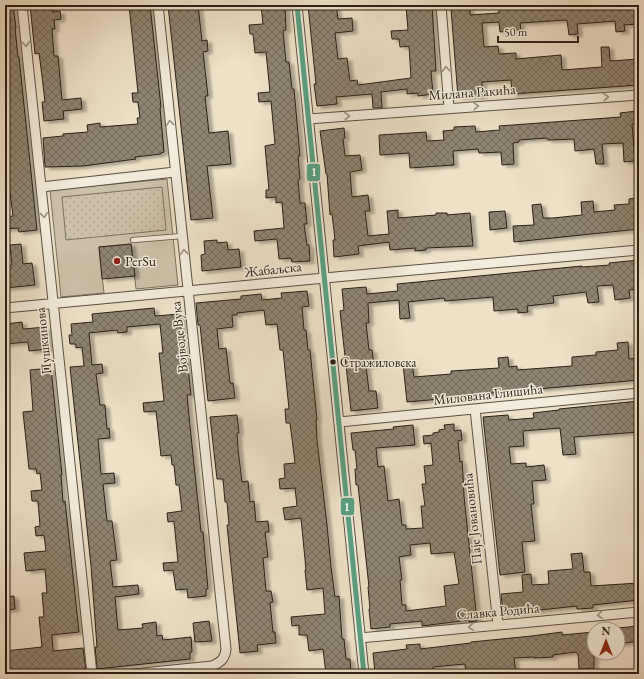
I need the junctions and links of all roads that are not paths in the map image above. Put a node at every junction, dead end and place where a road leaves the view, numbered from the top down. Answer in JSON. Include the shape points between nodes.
{"nodes":[{"id":1,"x":22,"y":5,"type":"edge"},
{"id":2,"x":158,"y":5,"type":"edge"},
{"id":3,"x":296,"y":5,"type":"edge"},
{"id":4,"x":441,"y":5,"type":"edge"},
{"id":5,"x":639,"y":95,"type":"edge"},
{"id":6,"x":449,"y":108,"type":"junction"},
{"id":7,"x":308,"y":119,"type":"junction"},
{"id":8,"x":175,"y":172,"type":"junction"},
{"id":9,"x":41,"y":187,"type":"junction"},
{"id":10,"x":182,"y":236,"type":"junction"},
{"id":11,"x":133,"y":240,"type":"dead end"},
{"id":12,"x":639,"y":250,"type":"edge"},
{"id":13,"x":324,"y":278,"type":"junction"},
{"id":14,"x":189,"y":291,"type":"junction"},
{"id":15,"x":53,"y":304,"type":"junction"},
{"id":16,"x":5,"y":308,"type":"edge"},
{"id":17,"x":639,"y":393,"type":"edge"},
{"id":18,"x":475,"y":409,"type":"junction"},
{"id":19,"x":339,"y":422,"type":"junction"},
{"id":20,"x":639,"y":612,"type":"edge"},
{"id":21,"x":498,"y":625,"type":"junction"},
{"id":22,"x":360,"y":638,"type":"junction"},
{"id":23,"x":92,"y":674,"type":"edge"},
{"id":24,"x":132,"y":674,"type":"edge"},
{"id":25,"x":364,"y":674,"type":"edge"}],
"edges":[{"from":1,"to":9,"type":"street","name":"Пушкинова","one_way":true},
{"from":8,"to":2,"type":"street","name":"Војводе Вука","one_way":true},
{"from":3,"to":7,"type":"street"},
{"from":6,"to":4,"type":"street","one_way":true},
{"from":6,"to":5,"type":"street","name":"Милана Ракића","one_way":true},
{"from":7,"to":6,"type":"street","name":"Милана Ракића","one_way":true},
{"from":7,"to":13,"type":"street"},
{"from":8,"to":9,"type":"street"},
{"from":8,"to":10,"type":"street","name":"Војводе Вука"},
{"from":9,"to":15,"type":"street","name":"Пушкинова","one_way":true},
{"from":10,"to":11,"type":"lane"},
{"from":14,"to":10,"type":"street","name":"Војводе Вука","one_way":true},
{"from":12,"to":13,"type":"street","name":"Жабаљска"},
{"from":13,"to":14,"type":"street","name":"Жабаљска"},
{"from":13,"to":19,"type":"street"},
{"from":14,"to":15,"type":"street","name":"Жабаљска"},
{"from":14,"to":24,"type":"street","name":"Војводе Вука","via":[[226,653],[222,661],[212,666]]},
{"from":15,"to":16,"type":"street","name":"Жабаљска"},
{"from":15,"to":23,"type":"street","name":"Пушкинова"},
{"from":17,"to":18,"type":"street","name":"Милована Глишића"},
{"from":18,"to":19,"type":"street","name":"Милована Глишића"},
{"from":18,"to":21,"type":"street","name":"Паје Јовановића"},
{"from":19,"to":22,"type":"street"},
{"from":20,"to":21,"type":"street","name":"Славка Родића","one_way":true},
{"from":21,"to":22,"type":"street","name":"Славка Родића","one_way":true},
{"from":22,"to":25,"type":"street"}]}
